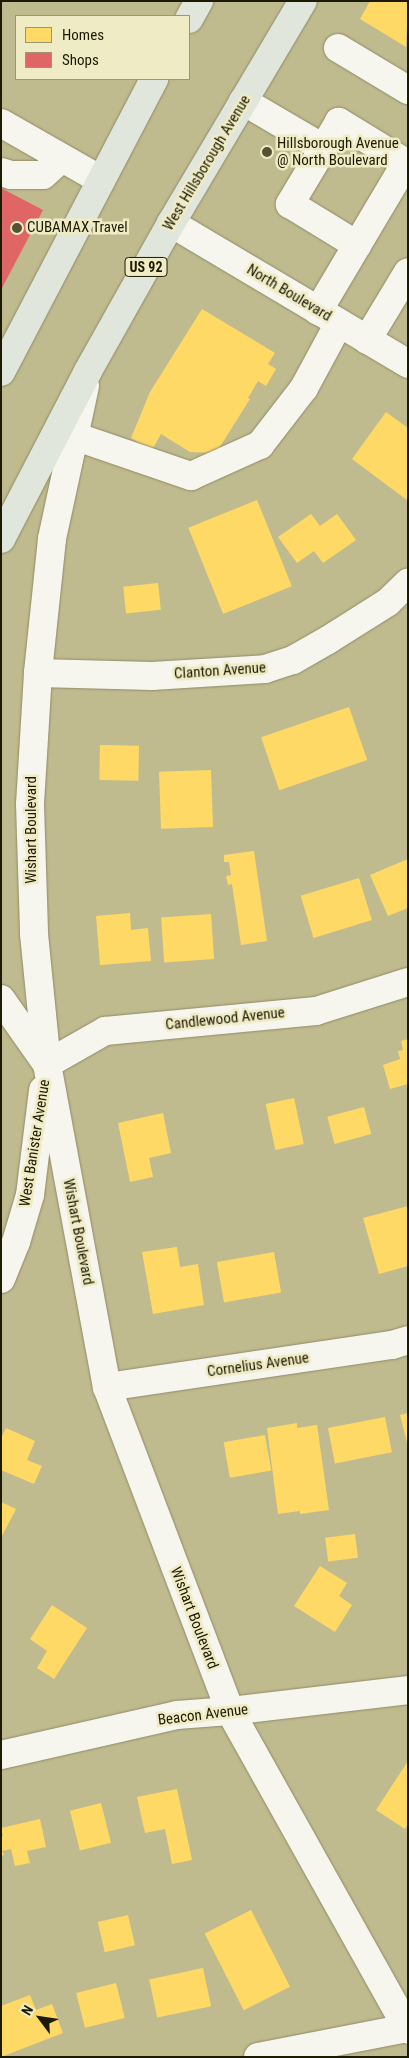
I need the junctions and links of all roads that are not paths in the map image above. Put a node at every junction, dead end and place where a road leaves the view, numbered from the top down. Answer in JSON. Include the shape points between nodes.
{"nodes":[{"id":1,"x":199,"y":1,"type":"edge"},
{"id":2,"x":303,"y":1,"type":"edge"},
{"id":3,"x":190,"y":16,"type":"edge"},
{"id":4,"x":338,"y":48,"type":"dead end"},
{"id":5,"x":153,"y":80,"type":"edge"},
{"id":6,"x":408,"y":90,"type":"edge"},
{"id":7,"x":243,"y":101,"type":"junction"},
{"id":8,"x":1,"y":123,"type":"edge"},
{"id":9,"x":323,"y":148,"type":"junction"},
{"id":10,"x":62,"y":158,"type":"junction"},
{"id":11,"x":1,"y":172,"type":"edge"},
{"id":12,"x":101,"y":180,"type":"junction"},
{"id":13,"x":171,"y":223,"type":"junction"},
{"id":14,"x":357,"y":245,"type":"junction"},
{"id":15,"x":408,"y":272,"type":"edge"},
{"id":16,"x":328,"y":317,"type":"junction"},
{"id":17,"x":367,"y":340,"type":"junction"},
{"id":18,"x":4,"y":358,"type":"edge"},
{"id":19,"x":408,"y":364,"type":"edge"},
{"id":20,"x":88,"y":371,"type":"junction"},
{"id":21,"x":74,"y":436,"type":"junction"},
{"id":22,"x":1,"y":539,"type":"edge"},
{"id":23,"x":408,"y":583,"type":"edge"},
{"id":24,"x":38,"y":673,"type":"junction"},
{"id":25,"x":408,"y":982,"type":"edge"},
{"id":26,"x":1,"y":999,"type":"edge"},
{"id":27,"x":47,"y":1064,"type":"junction"},
{"id":28,"x":1,"y":1279,"type":"edge"},
{"id":29,"x":408,"y":1340,"type":"edge"},
{"id":30,"x":107,"y":1387,"type":"junction"},
{"id":31,"x":408,"y":1690,"type":"edge"},
{"id":32,"x":230,"y":1711,"type":"junction"},
{"id":33,"x":1,"y":1755,"type":"edge"},
{"id":34,"x":407,"y":2029,"type":"edge"},
{"id":35,"x":258,"y":2057,"type":"edge"}],
"edges":[{"from":1,"to":3,"type":"main road"},
{"from":2,"to":7,"type":"main road","name":"West Hillsborough Avenue","number":"US 92"},
{"from":4,"to":6,"type":"street"},
{"from":5,"to":12,"type":"main road"},
{"from":7,"to":9,"type":"street"},
{"from":7,"to":13,"type":"main road","name":"West Hillsborough Avenue","number":"US 92"},
{"from":8,"to":10,"type":"street"},
{"from":9,"to":14,"type":"street","via":[[290,204]]},
{"from":9,"to":14,"type":"street","via":[[338,122],[406,163]]},
{"from":10,"to":11,"type":"street","via":[[43,175]]},
{"from":10,"to":12,"type":"street"},
{"from":12,"to":18,"type":"main road"},
{"from":13,"to":16,"type":"street","name":"North Boulevard"},
{"from":13,"to":20,"type":"main road","name":"West Hillsborough Avenue","number":"US 92"},
{"from":14,"to":16,"type":"street"},
{"from":15,"to":17,"type":"street"},
{"from":16,"to":17,"type":"street","name":"North Boulevard"},
{"from":16,"to":21,"type":"street","via":[[304,388],[260,445],[191,476]]},
{"from":17,"to":19,"type":"street","name":"North Boulevard"},
{"from":20,"to":21,"type":"street","name":"Wishart Boulevard"},
{"from":20,"to":22,"type":"main road","name":"West Hillsborough Avenue","number":"US 92"},
{"from":21,"to":24,"type":"street","name":"Wishart Boulevard","via":[[52,539]]},
{"from":23,"to":24,"type":"street","name":"Clanton Avenue","via":[[388,602],[328,640],[293,660],[265,670],[152,676]]},
{"from":24,"to":27,"type":"street","name":"Wishart Boulevard","via":[[30,804],[34,934]]},
{"from":25,"to":27,"type":"street","name":"Candlewood Avenue","via":[[316,1011],[105,1031]]},
{"from":26,"to":27,"type":"street"},
{"from":27,"to":28,"type":"street","name":"West Banister Avenue","via":[[30,1195]]},
{"from":27,"to":30,"type":"street","name":"Wishart Boulevard"},
{"from":29,"to":30,"type":"street","name":"Cornelius Avenue"},
{"from":30,"to":32,"type":"street","name":"Wishart Boulevard"},
{"from":31,"to":32,"type":"street","name":"Beacon Avenue"},
{"from":32,"to":33,"type":"street","name":"Beacon Avenue","via":[[177,1715]]},
{"from":32,"to":34,"type":"street","name":"Wishart Boulevard"},
{"from":34,"to":35,"type":"street"}]}
